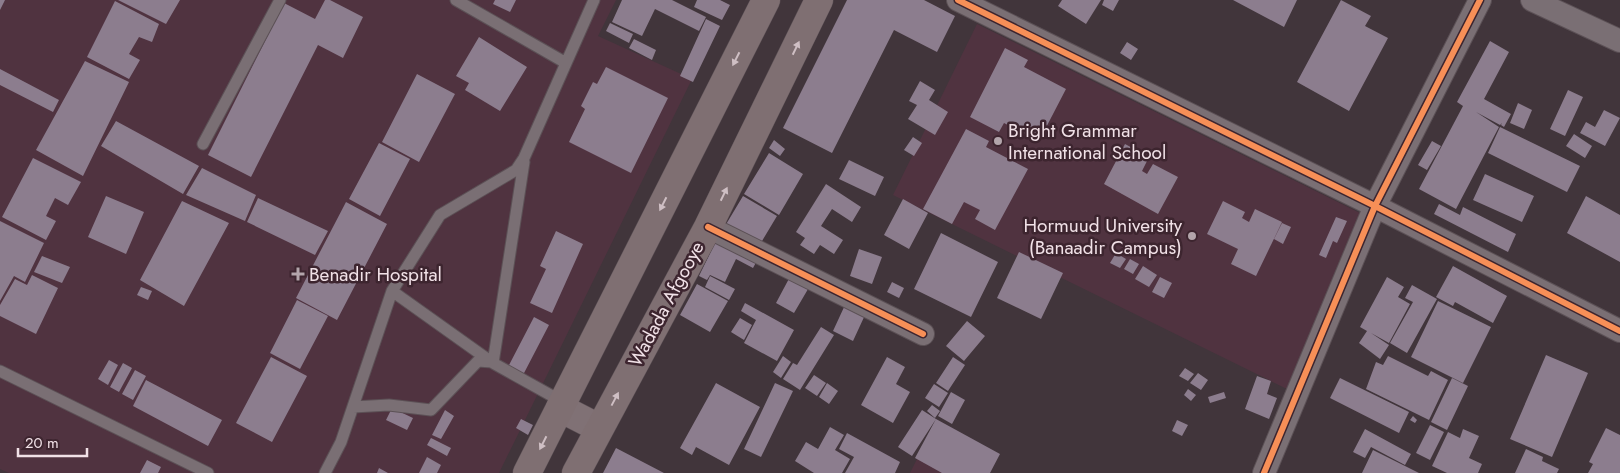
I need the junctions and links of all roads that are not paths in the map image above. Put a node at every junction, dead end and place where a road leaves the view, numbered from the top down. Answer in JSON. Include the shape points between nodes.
{"nodes":[{"id":1,"x":280,"y":0,"type":"edge"},
{"id":2,"x":456,"y":0,"type":"edge"},
{"id":3,"x":594,"y":0,"type":"edge"},
{"id":4,"x":766,"y":0,"type":"edge"},
{"id":5,"x":819,"y":0,"type":"edge"},
{"id":6,"x":958,"y":0,"type":"edge"},
{"id":7,"x":1480,"y":0,"type":"edge"},
{"id":8,"x":1532,"y":0,"type":"edge"},
{"id":9,"x":1620,"y":42,"type":"edge"},
{"id":10,"x":566,"y":63,"type":"junction"},
{"id":11,"x":203,"y":144,"type":"dead end"},
{"id":12,"x":524,"y":158,"type":"junction"},
{"id":13,"x":1375,"y":206,"type":"junction"},
{"id":14,"x":708,"y":226,"type":"junction"},
{"id":15,"x":392,"y":291,"type":"junction"},
{"id":16,"x":1620,"y":331,"type":"edge"},
{"id":17,"x":923,"y":334,"type":"dead end"},
{"id":18,"x":493,"y":363,"type":"junction"},
{"id":19,"x":0,"y":371,"type":"edge"},
{"id":20,"x":562,"y":405,"type":"junction"},
{"id":21,"x":353,"y":407,"type":"junction"},
{"id":22,"x":599,"y":428,"type":"junction"},
{"id":23,"x":208,"y":473,"type":"edge"},
{"id":24,"x":325,"y":473,"type":"edge"},
{"id":25,"x":528,"y":473,"type":"edge"},
{"id":26,"x":576,"y":473,"type":"edge"},
{"id":27,"x":1264,"y":473,"type":"edge"}],
"edges":[{"from":1,"to":11,"type":"lane"},
{"from":2,"to":10,"type":"lane"},
{"from":3,"to":10,"type":"lane"},
{"from":4,"to":20,"type":"highway","one_way":true},
{"from":14,"to":5,"type":"highway","name":"Wadada Afgooye","one_way":true},
{"from":6,"to":13,"type":"street"},
{"from":7,"to":13,"type":"street"},
{"from":8,"to":9,"type":"street"},
{"from":10,"to":12,"type":"lane"},
{"from":12,"to":15,"type":"lane","via":[[516,170],[440,216]]},
{"from":12,"to":18,"type":"lane"},
{"from":13,"to":16,"type":"street"},
{"from":13,"to":27,"type":"street"},
{"from":14,"to":17,"type":"street"},
{"from":22,"to":14,"type":"highway","name":"Wadada Afgooye","one_way":true},
{"from":15,"to":18,"type":"lane"},
{"from":15,"to":21,"type":"lane"},
{"from":18,"to":20,"type":"lane"},
{"from":18,"to":21,"type":"lane","via":[[478,361],[432,410],[389,405]]},
{"from":19,"to":23,"type":"lane"},
{"from":20,"to":22,"type":"main road"},
{"from":20,"to":25,"type":"highway","one_way":true},
{"from":21,"to":24,"type":"lane","via":[[341,442]]},
{"from":22,"to":26,"type":"highway","name":"Wadada Afgooye"}]}
